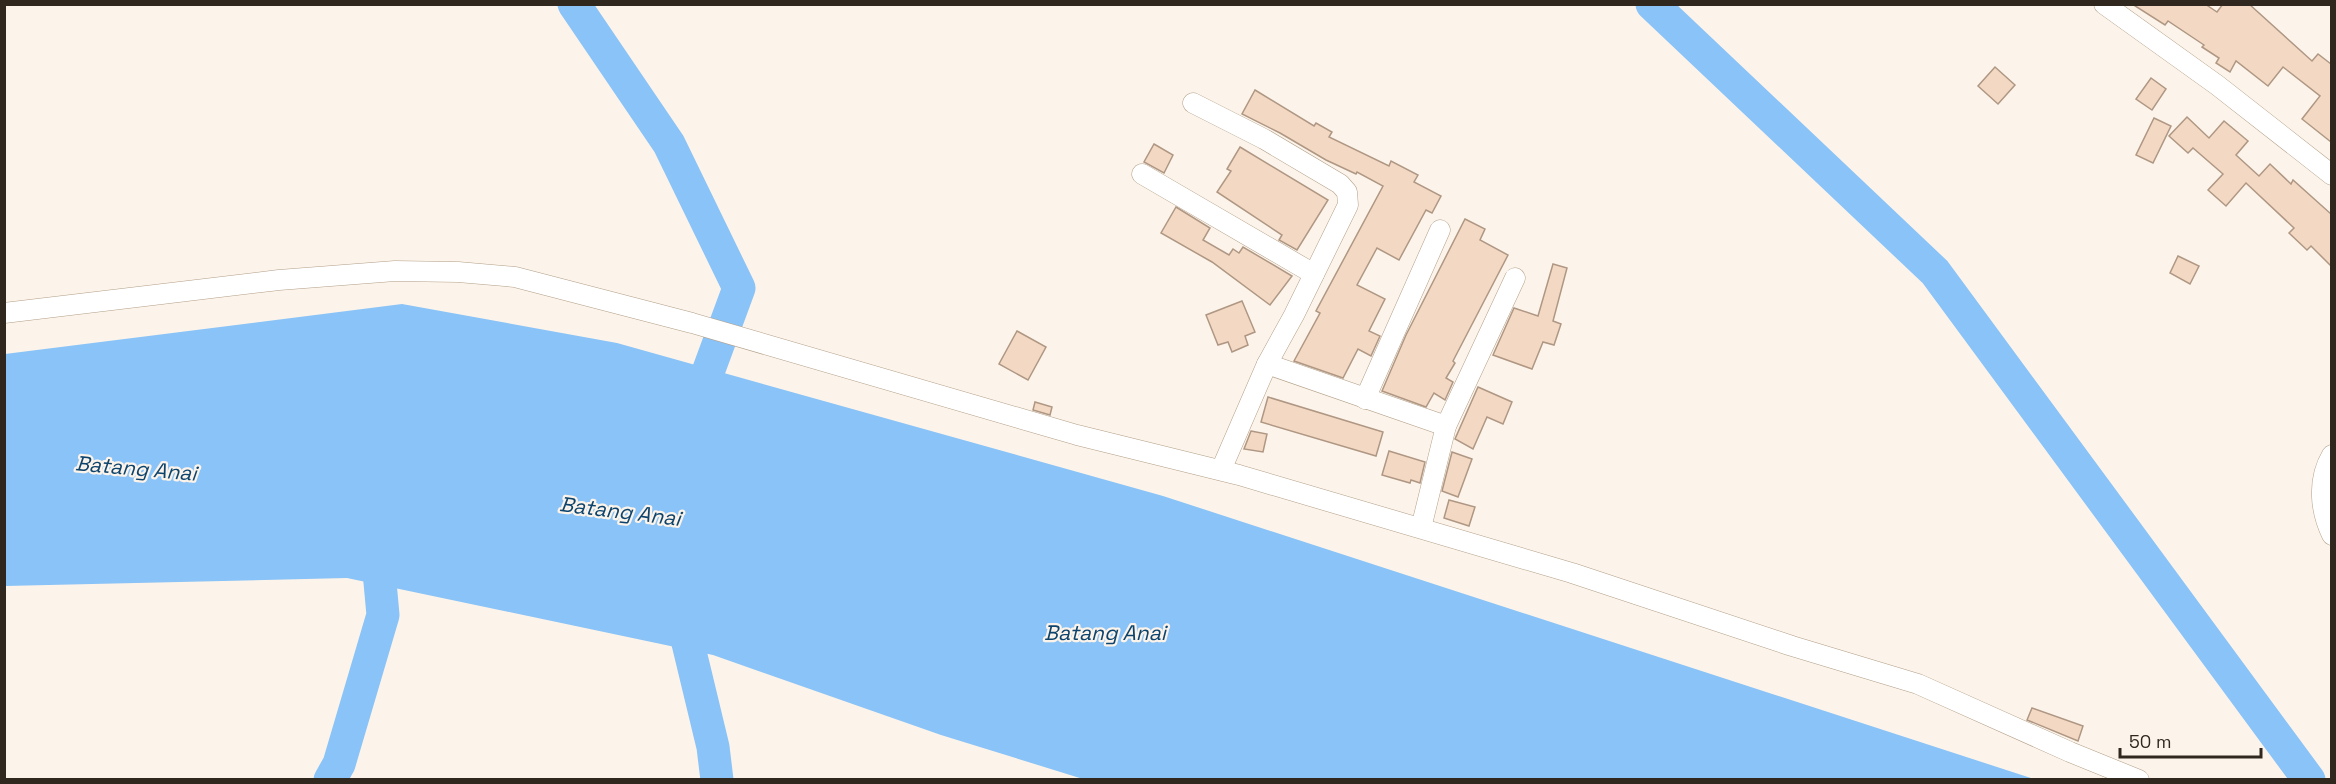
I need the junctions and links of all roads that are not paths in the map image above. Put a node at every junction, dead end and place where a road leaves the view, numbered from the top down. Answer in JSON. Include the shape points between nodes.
{"nodes":[{"id":1,"x":2104,"y":4,"type":"edge"},
{"id":2,"x":1193,"y":103,"type":"dead end"},
{"id":3,"x":1142,"y":174,"type":"dead end"},
{"id":4,"x":2331,"y":175,"type":"edge"},
{"id":5,"x":1440,"y":230,"type":"dead end"},
{"id":6,"x":1314,"y":274,"type":"junction"},
{"id":7,"x":1515,"y":278,"type":"dead end"},
{"id":8,"x":4,"y":313,"type":"edge"},
{"id":9,"x":1267,"y":364,"type":"junction"},
{"id":10,"x":1365,"y":399,"type":"junction"},
{"id":11,"x":1446,"y":426,"type":"junction"},
{"id":12,"x":2331,"y":455,"type":"edge"},
{"id":13,"x":1221,"y":470,"type":"junction"},
{"id":14,"x":1421,"y":528,"type":"junction"},
{"id":15,"x":2331,"y":535,"type":"edge"},
{"id":16,"x":2139,"y":780,"type":"edge"}],
"edges":[{"from":1,"to":4,"type":"street"},
{"from":2,"to":6,"type":"street","via":[[1264,139],[1347,192],[1343,218]]},
{"from":3,"to":6,"type":"street"},
{"from":5,"to":10,"type":"street"},
{"from":6,"to":9,"type":"street"},
{"from":7,"to":11,"type":"street"},
{"from":8,"to":13,"type":"street","via":[[279,280],[395,271],[515,277],[692,323],[1077,435]]},
{"from":9,"to":10,"type":"street"},
{"from":9,"to":13,"type":"street"},
{"from":10,"to":11,"type":"street"},
{"from":11,"to":14,"type":"street"},
{"from":12,"to":15,"type":"street","via":[[2322,489],[2322,512]]},
{"from":13,"to":14,"type":"street"},
{"from":14,"to":16,"type":"street","via":[[1918,684]]}]}
